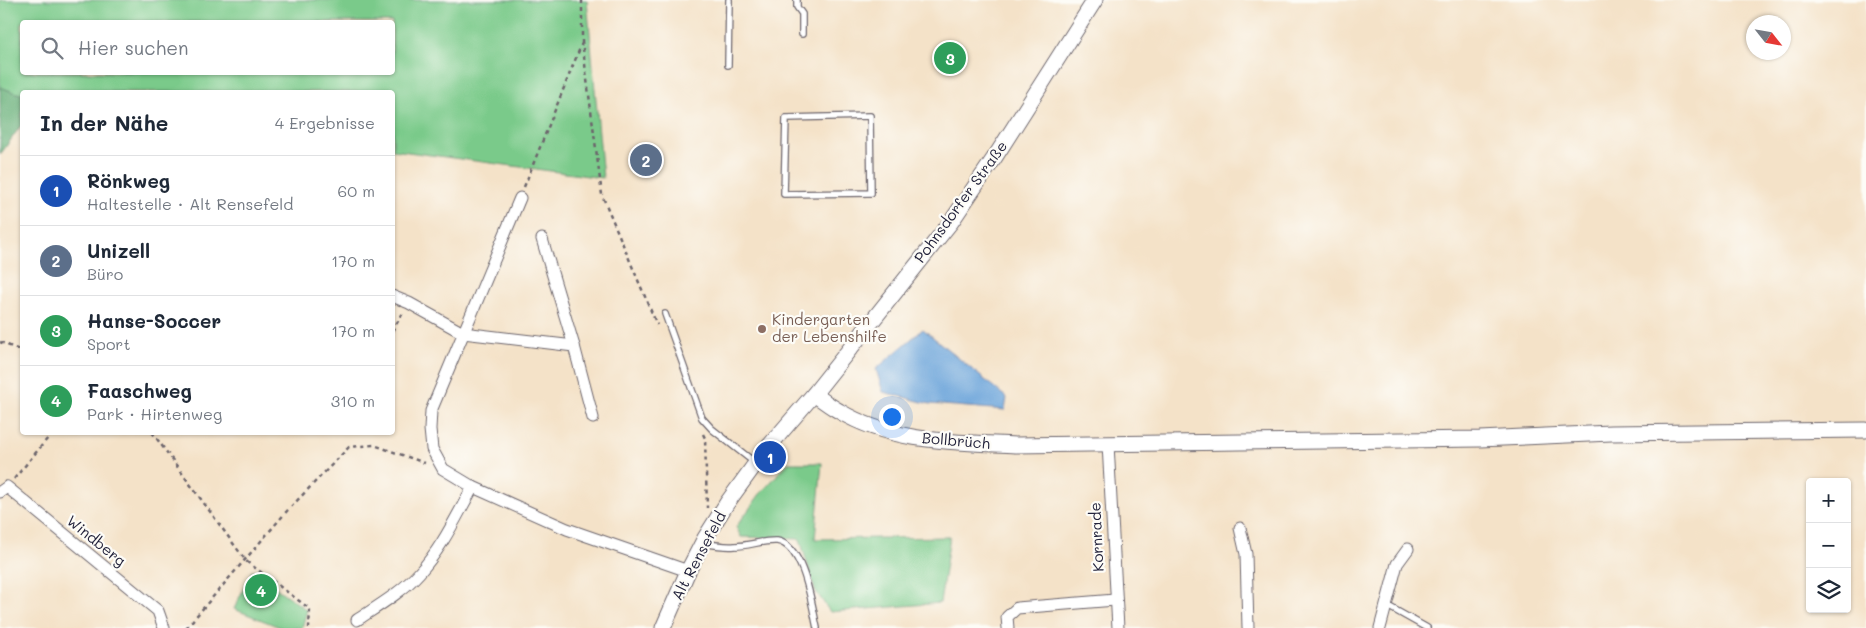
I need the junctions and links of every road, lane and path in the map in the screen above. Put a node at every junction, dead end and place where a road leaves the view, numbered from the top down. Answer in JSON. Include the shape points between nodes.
{"nodes":[{"id":1,"x":582,"y":0,"type":"edge"},
{"id":2,"x":729,"y":0,"type":"edge"},
{"id":3,"x":797,"y":0,"type":"edge"},
{"id":4,"x":1095,"y":0,"type":"edge"},
{"id":5,"x":802,"y":34,"type":"dead end"},
{"id":6,"x":582,"y":41,"type":"junction"},
{"id":7,"x":728,"y":64,"type":"dead end"},
{"id":8,"x":871,"y":142,"type":"joint"},
{"id":9,"x":520,"y":198,"type":"joint"},
{"id":10,"x":542,"y":239,"type":"dead end"},
{"id":11,"x":395,"y":297,"type":"edge"},
{"id":12,"x":409,"y":303,"type":"junction"},
{"id":13,"x":665,"y":314,"type":"dead end"},
{"id":14,"x":395,"y":326,"type":"edge"},
{"id":15,"x":659,"y":330,"type":"dead end"},
{"id":16,"x":463,"y":333,"type":"junction"},
{"id":17,"x":0,"y":342,"type":"edge"},
{"id":18,"x":574,"y":346,"type":"junction"},
{"id":19,"x":20,"y":350,"type":"edge"},
{"id":20,"x":814,"y":394,"type":"junction"},
{"id":21,"x":592,"y":418,"type":"dead end"},
{"id":22,"x":701,"y":429,"type":"dead end"},
{"id":23,"x":1866,"y":430,"type":"edge"},
{"id":24,"x":51,"y":435,"type":"edge"},
{"id":25,"x":154,"y":435,"type":"edge"},
{"id":26,"x":1108,"y":444,"type":"junction"},
{"id":27,"x":756,"y":464,"type":"junction"},
{"id":28,"x":443,"y":470,"type":"junction"},
{"id":29,"x":2,"y":486,"type":"edge"},
{"id":30,"x":473,"y":487,"type":"junction"},
{"id":31,"x":1240,"y":528,"type":"dead end"},
{"id":32,"x":705,"y":539,"type":"junction"},
{"id":33,"x":1408,"y":549,"type":"dead end"},
{"id":34,"x":246,"y":561,"type":"junction"},
{"id":35,"x":688,"y":571,"type":"junction"},
{"id":36,"x":1115,"y":600,"type":"junction"},
{"id":37,"x":1386,"y":605,"type":"junction"},
{"id":38,"x":357,"y":620,"type":"dead end"},
{"id":39,"x":164,"y":628,"type":"edge"},
{"id":40,"x":186,"y":628,"type":"edge"},
{"id":41,"x":309,"y":628,"type":"edge"},
{"id":42,"x":663,"y":628,"type":"edge"},
{"id":43,"x":817,"y":628,"type":"edge"},
{"id":44,"x":1008,"y":628,"type":"edge"},
{"id":45,"x":1118,"y":628,"type":"edge"},
{"id":46,"x":1248,"y":628,"type":"edge"},
{"id":47,"x":1380,"y":628,"type":"edge"},
{"id":48,"x":1427,"y":628,"type":"edge"}],
"edges":[{"from":1,"to":6,"type":"path"},
{"from":2,"to":7,"type":"lane"},
{"from":3,"to":5,"type":"lane","via":[[802,14]]},
{"from":4,"to":20,"type":"street","name":"Pohnsdorfer Straße","via":[[951,222]]},
{"from":6,"to":9,"type":"path"},
{"from":6,"to":15,"type":"path","via":[[602,195]]},
{"from":8,"to":8,"type":"lane","via":[[870,116],[786,118],[784,194],[871,193]]},
{"from":9,"to":16,"type":"street"},
{"from":10,"to":18,"type":"street"},
{"from":11,"to":12,"type":"street"},
{"from":12,"to":14,"type":"path"},
{"from":12,"to":16,"type":"street"},
{"from":13,"to":27,"type":"lane","via":[[702,418]]},
{"from":16,"to":18,"type":"street"},
{"from":16,"to":28,"type":"street","via":[[431,411],[432,449]]},
{"from":17,"to":19,"type":"path"},
{"from":18,"to":21,"type":"street"},
{"from":20,"to":26,"type":"street","name":"Bollbrüch","via":[[860,421],[922,439],[1015,445]]},
{"from":20,"to":27,"type":"street","name":"Alt Rensefeld"},
{"from":22,"to":32,"type":"path","via":[[704,438]]},
{"from":23,"to":26,"type":"street","name":"Bollbrüch","via":[[1611,432],[1480,439]]},
{"from":24,"to":29,"type":"path"},
{"from":25,"to":34,"type":"path"},
{"from":26,"to":36,"type":"street","name":"Kornrade"},
{"from":27,"to":32,"type":"street","name":"Alt Rensefeld"},
{"from":28,"to":30,"type":"street"},
{"from":28,"to":34,"type":"path","via":[[374,445],[349,447],[287,511]]},
{"from":29,"to":39,"type":"street","name":"Windberg","via":[[158,611]]},
{"from":30,"to":35,"type":"street","via":[[567,529]]},
{"from":30,"to":38,"type":"street","via":[[442,544],[418,574],[389,600]]},
{"from":31,"to":46,"type":"street","via":[[1246,554]]},
{"from":32,"to":35,"type":"street","name":"Alt Rensefeld"},
{"from":32,"to":43,"type":"lane","via":[[734,546],[778,541],[786,544],[805,576]]},
{"from":33,"to":37,"type":"street","via":[[1397,564]]},
{"from":34,"to":40,"type":"path"},
{"from":34,"to":41,"type":"path","via":[[310,609]]},
{"from":35,"to":42,"type":"street","name":"Alt Rensefeld"},
{"from":36,"to":44,"type":"street","via":[[1017,608],[1007,617]]},
{"from":36,"to":45,"type":"street","name":"Kornrade"},
{"from":37,"to":47,"type":"street"},
{"from":37,"to":48,"type":"lane"}]}
